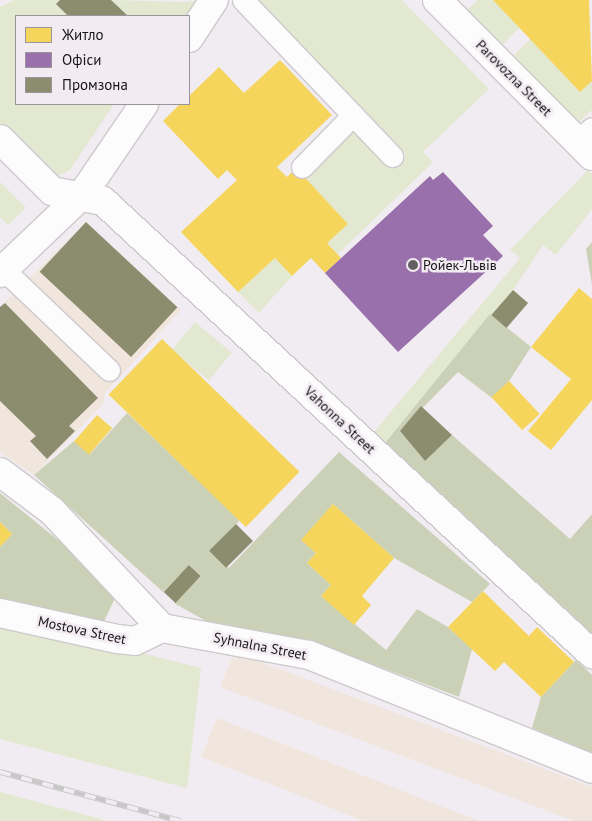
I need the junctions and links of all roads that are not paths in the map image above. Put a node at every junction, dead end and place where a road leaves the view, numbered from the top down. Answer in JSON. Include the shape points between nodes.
{"nodes":[{"id":1,"x":214,"y":0,"type":"edge"},
{"id":2,"x":242,"y":0,"type":"edge"},
{"id":3,"x":437,"y":0,"type":"edge"},
{"id":4,"x":190,"y":36,"type":"edge"},
{"id":5,"x":143,"y":105,"type":"edge"},
{"id":6,"x":353,"y":115,"type":"junction"},
{"id":7,"x":0,"y":139,"type":"edge"},
{"id":8,"x":587,"y":141,"type":"edge"},
{"id":9,"x":392,"y":156,"type":"dead end"},
{"id":10,"x":302,"y":167,"type":"dead end"},
{"id":11,"x":82,"y":195,"type":"junction"},
{"id":12,"x":2,"y":271,"type":"edge"},
{"id":13,"x":109,"y":370,"type":"dead end"},
{"id":14,"x":0,"y":472,"type":"edge"},
{"id":15,"x":0,"y":613,"type":"edge"},
{"id":16,"x":162,"y":628,"type":"junction"},
{"id":17,"x":592,"y":654,"type":"edge"},
{"id":18,"x":592,"y":769,"type":"edge"}],
"edges":[{"from":1,"to":4,"type":"street"},
{"from":2,"to":6,"type":"lane"},
{"from":3,"to":8,"type":"street","name":"Parovozna Street"},
{"from":5,"to":11,"type":"street"},
{"from":6,"to":9,"type":"lane"},
{"from":6,"to":10,"type":"lane"},
{"from":7,"to":11,"type":"street","name":"Vahonna Street","via":[[52,191]]},
{"from":11,"to":12,"type":"street"},
{"from":11,"to":17,"type":"street","name":"Vahonna Street","via":[[103,201]]},
{"from":12,"to":13,"type":"lane"},
{"from":14,"to":16,"type":"street","via":[[52,510]]},
{"from":15,"to":16,"type":"street","name":"Mostova Street","via":[[135,641]]},
{"from":16,"to":18,"type":"street","name":"Syhnalna Street","via":[[309,655]]}]}
